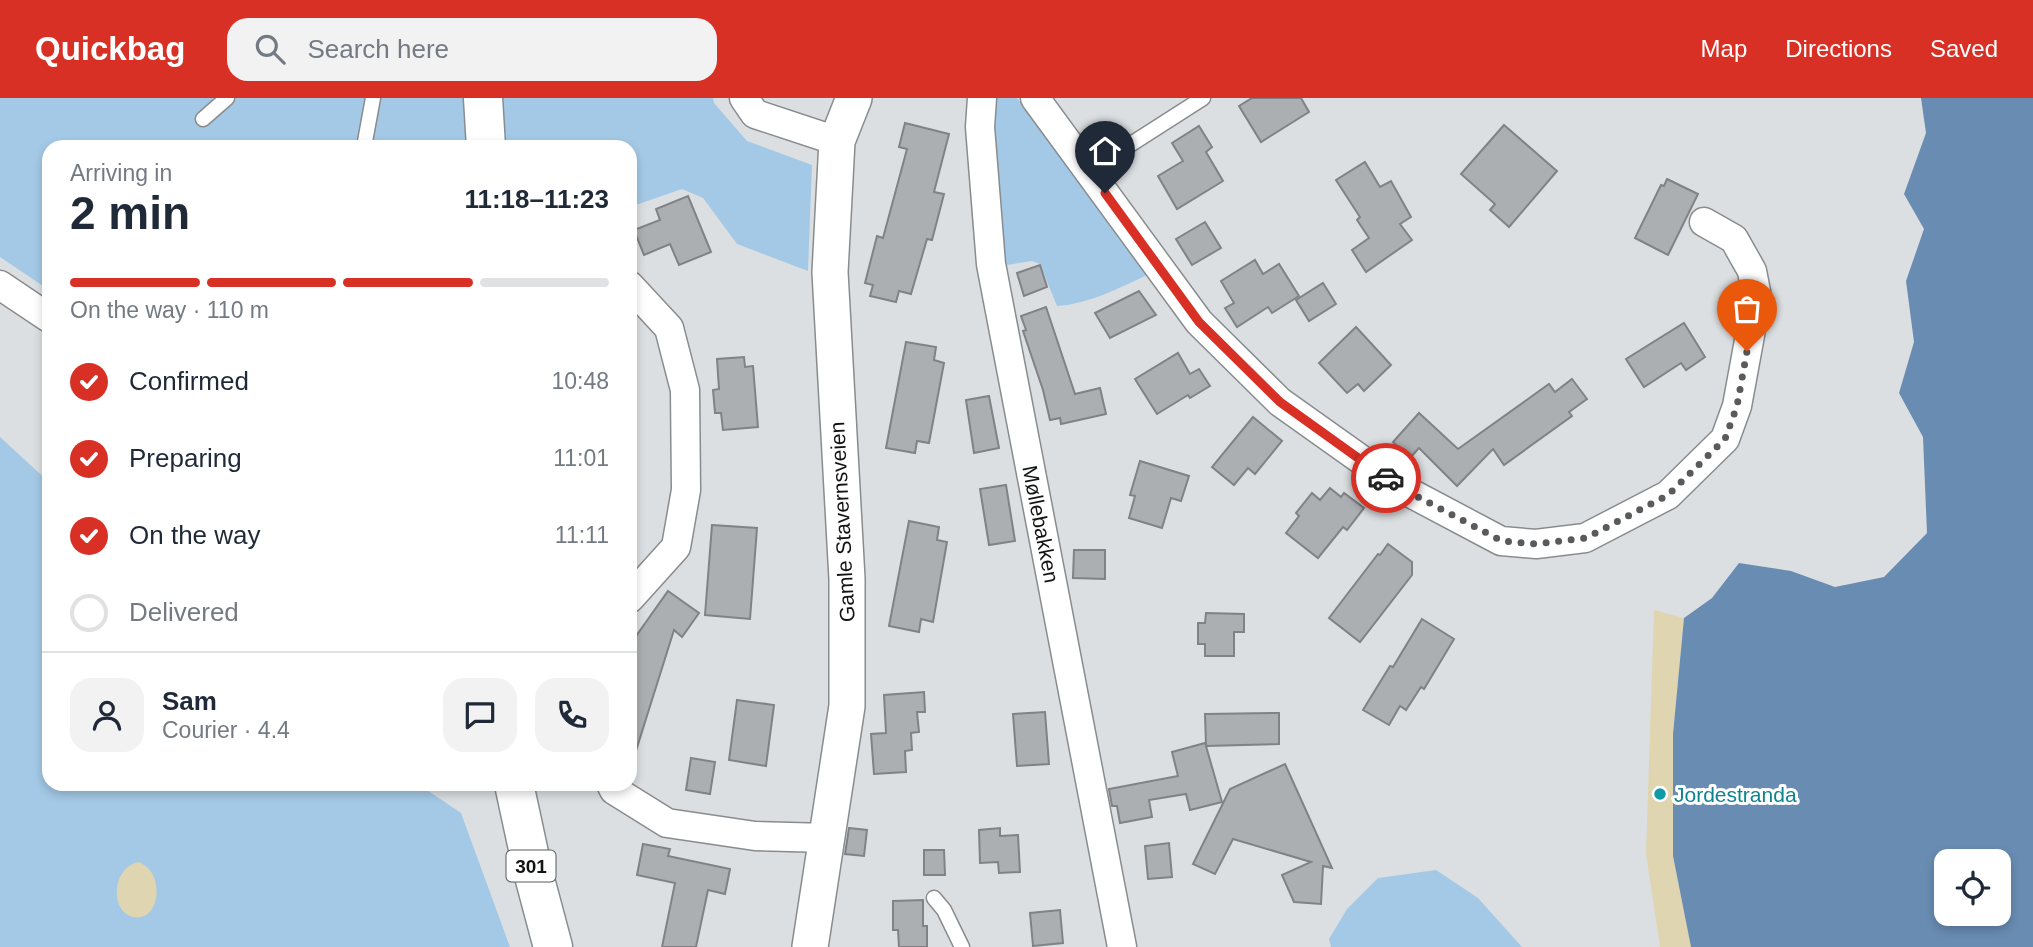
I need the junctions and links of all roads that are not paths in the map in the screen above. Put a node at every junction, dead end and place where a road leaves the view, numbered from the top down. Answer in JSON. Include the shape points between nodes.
{"nodes":[{"id":1,"x":227,"y":98,"type":"edge"},
{"id":2,"x":373,"y":98,"type":"edge"},
{"id":3,"x":468,"y":98,"type":"edge"},
{"id":4,"x":483,"y":98,"type":"edge"},
{"id":5,"x":744,"y":98,"type":"edge"},
{"id":6,"x":855,"y":98,"type":"edge"},
{"id":7,"x":982,"y":98,"type":"edge"},
{"id":8,"x":1035,"y":98,"type":"edge"},
{"id":9,"x":1203,"y":98,"type":"edge"},
{"id":10,"x":204,"y":119,"type":"dead end"},
{"id":11,"x":365,"y":140,"type":"edge"},
{"id":12,"x":468,"y":140,"type":"edge"},
{"id":13,"x":486,"y":140,"type":"edge"},
{"id":14,"x":837,"y":141,"type":"junction"},
{"id":15,"x":1089,"y":172,"type":"junction"},
{"id":16,"x":1704,"y":222,"type":"dead end"},
{"id":17,"x":0,"y":285,"type":"edge"},
{"id":18,"x":637,"y":294,"type":"edge"},
{"id":19,"x":42,"y":313,"type":"edge"},
{"id":20,"x":637,"y":590,"type":"edge"},
{"id":21,"x":516,"y":791,"type":"edge"},
{"id":22,"x":616,"y":791,"type":"edge"},
{"id":23,"x":827,"y":838,"type":"junction"},
{"id":24,"x":934,"y":898,"type":"dead end"},
{"id":25,"x":553,"y":947,"type":"edge"},
{"id":26,"x":810,"y":947,"type":"edge"},
{"id":27,"x":962,"y":947,"type":"edge"},
{"id":28,"x":1122,"y":947,"type":"edge"}],
"edges":[{"from":1,"to":10,"type":"lane"},
{"from":2,"to":11,"type":"lane"},
{"from":3,"to":12,"type":"main road"},
{"from":4,"to":13,"type":"main road"},
{"from":5,"to":14,"type":"street","via":[[755,114]]},
{"from":6,"to":14,"type":"street","name":"Gamle Stavernsveien"},
{"from":7,"to":28,"type":"street","name":"Møllebakken","via":[[980,127],[991,264]]},
{"from":8,"to":15,"type":"street"},
{"from":9,"to":15,"type":"lane"},
{"from":14,"to":23,"type":"street","name":"Gamle Stavernsveien","via":[[830,272],[848,579],[847,706]]},
{"from":15,"to":16,"type":"street","via":[[1199,322],[1280,402],[1401,488],[1502,541],[1536,544],[1586,538],[1668,495],[1725,439],[1737,406],[1757,297],[1752,271],[1734,239]]},
{"from":17,"to":19,"type":"street"},
{"from":18,"to":20,"type":"street","via":[[668,328],[685,390],[686,490],[676,547]]},
{"from":21,"to":25,"type":"main road","number":"301"},
{"from":22,"to":23,"type":"street","via":[[667,823],[755,836]]},
{"from":23,"to":26,"type":"street","name":"Gamle Stavernsveien"},
{"from":24,"to":27,"type":"lane"}]}
